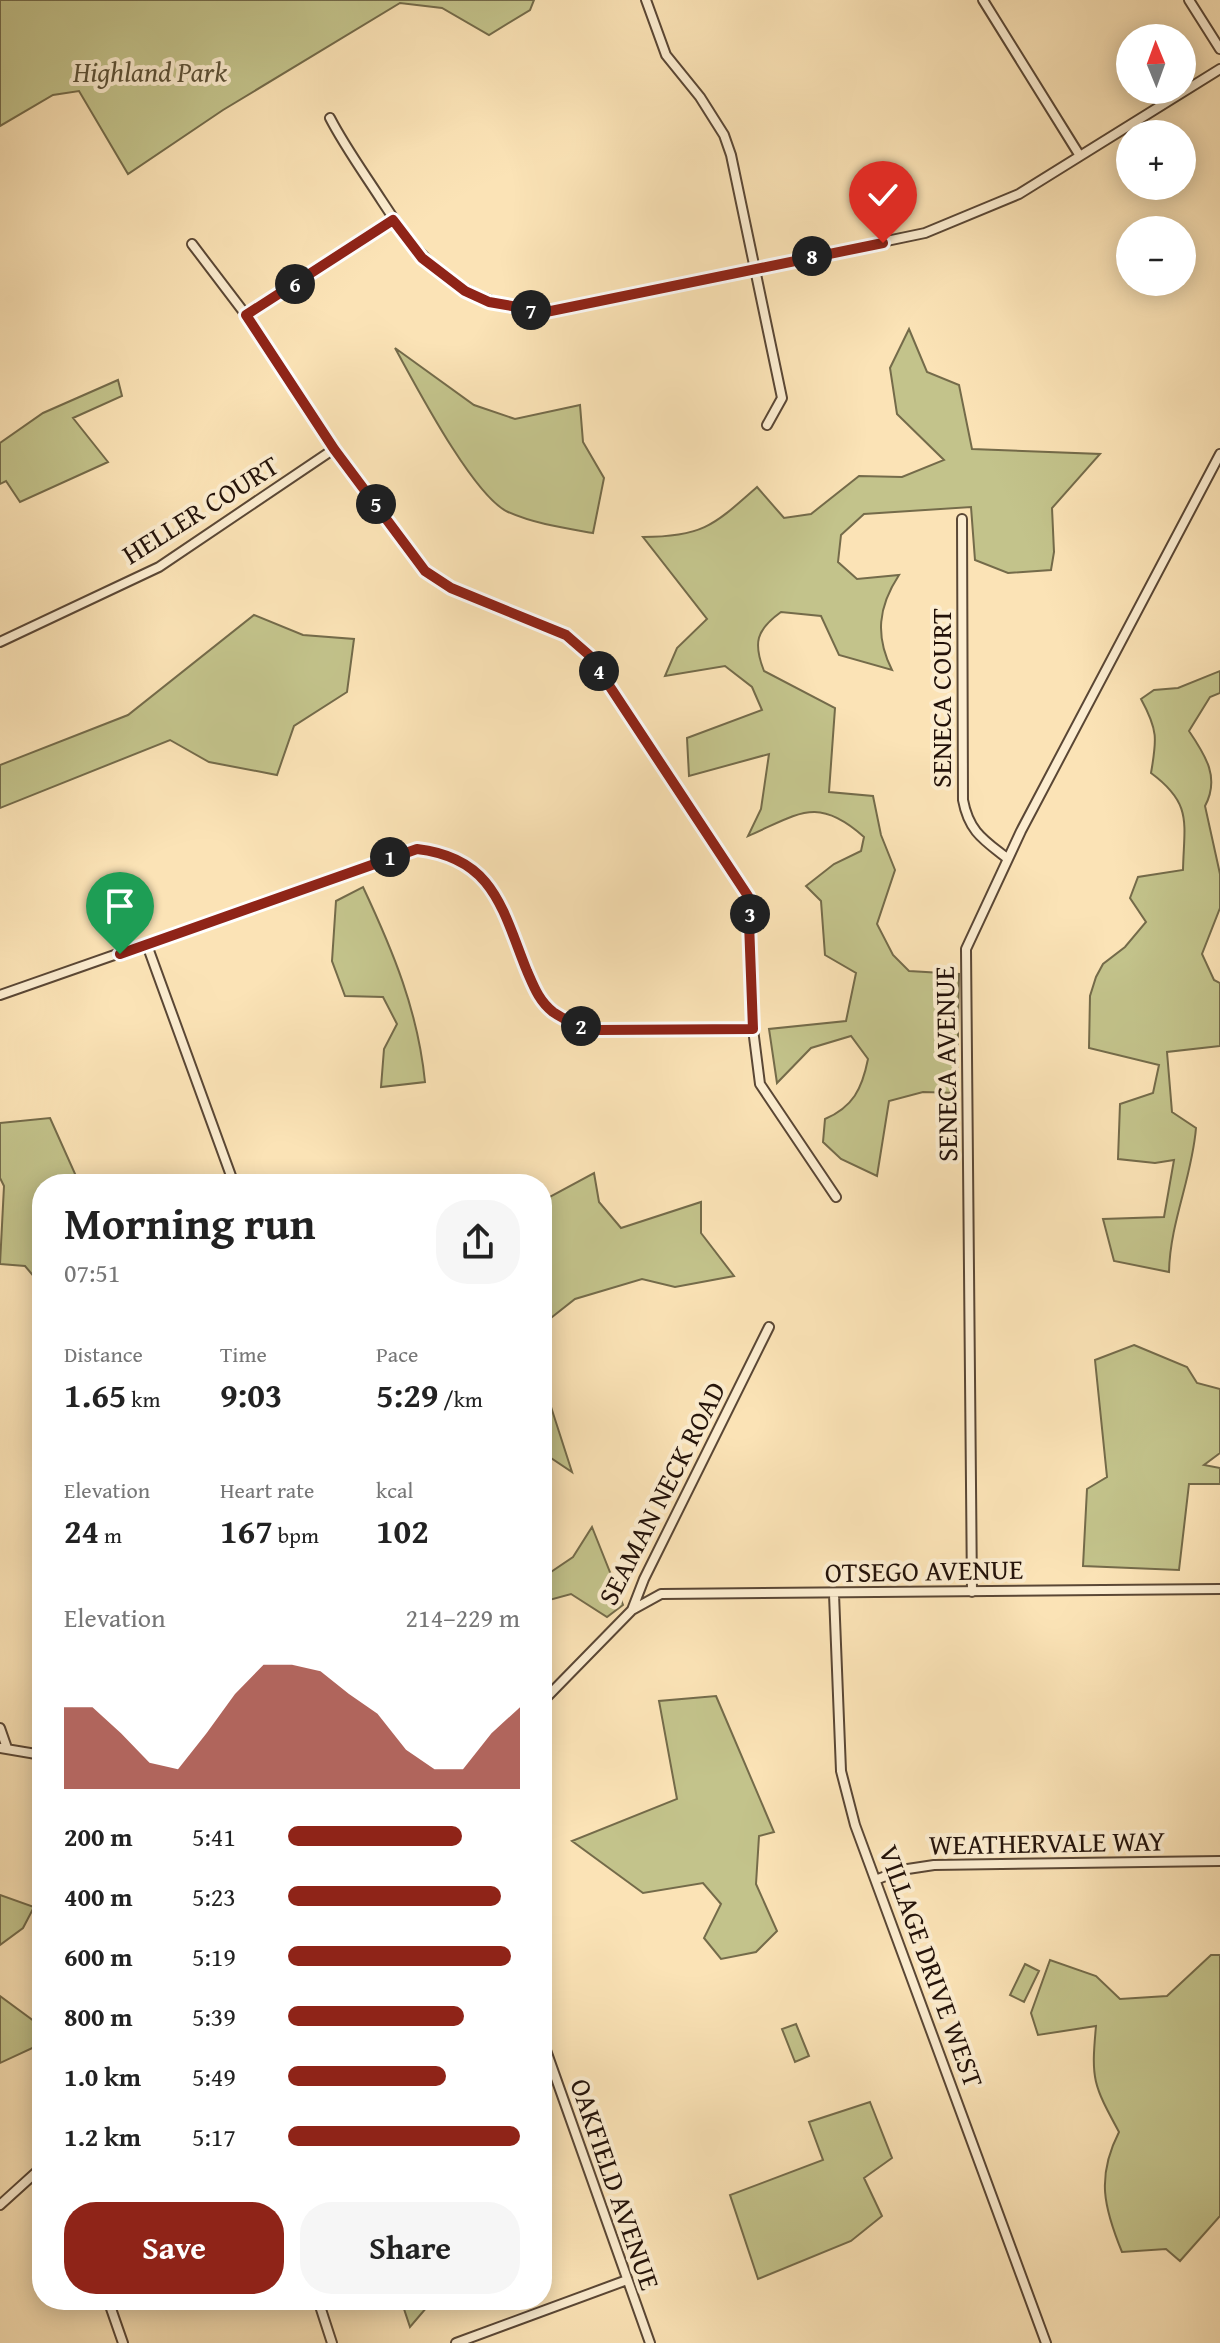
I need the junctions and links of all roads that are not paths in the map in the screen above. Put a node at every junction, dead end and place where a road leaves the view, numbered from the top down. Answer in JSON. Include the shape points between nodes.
{"nodes":[{"id":1,"x":646,"y":0,"type":"edge"},
{"id":2,"x":983,"y":0,"type":"edge"},
{"id":3,"x":1189,"y":0,"type":"edge"},
{"id":4,"x":1220,"y":49,"type":"edge"},
{"id":5,"x":1220,"y":69,"type":"edge"},
{"id":6,"x":330,"y":118,"type":"dead end"},
{"id":7,"x":1080,"y":156,"type":"junction"},
{"id":8,"x":393,"y":220,"type":"junction"},
{"id":9,"x":192,"y":244,"type":"dead end"},
{"id":10,"x":755,"y":269,"type":"junction"},
{"id":11,"x":246,"y":315,"type":"junction"},
{"id":12,"x":767,"y":425,"type":"dead end"},
{"id":13,"x":334,"y":449,"type":"junction"},
{"id":14,"x":1220,"y":454,"type":"edge"},
{"id":15,"x":962,"y":519,"type":"dead end"},
{"id":16,"x":0,"y":642,"type":"edge"},
{"id":17,"x":1008,"y":859,"type":"junction"},
{"id":18,"x":147,"y":945,"type":"junction"},
{"id":19,"x":0,"y":995,"type":"edge"},
{"id":20,"x":753,"y":1029,"type":"junction"},
{"id":21,"x":230,"y":1174,"type":"edge"},
{"id":22,"x":836,"y":1197,"type":"dead end"},
{"id":23,"x":769,"y":1327,"type":"dead end"},
{"id":24,"x":1220,"y":1589,"type":"edge"},
{"id":25,"x":972,"y":1592,"type":"junction"},
{"id":26,"x":834,"y":1594,"type":"junction"},
{"id":27,"x":632,"y":1610,"type":"junction"},
{"id":28,"x":552,"y":1692,"type":"edge"},
{"id":29,"x":0,"y":1728,"type":"edge"},
{"id":30,"x":4,"y":1748,"type":"edge"},
{"id":31,"x":32,"y":1753,"type":"edge"},
{"id":32,"x":1220,"y":1861,"type":"edge"},
{"id":33,"x":878,"y":1879,"type":"junction"},
{"id":34,"x":552,"y":2067,"type":"edge"},
{"id":35,"x":32,"y":2176,"type":"edge"},
{"id":36,"x":0,"y":2205,"type":"edge"},
{"id":37,"x":627,"y":2280,"type":"junction"},
{"id":38,"x":552,"y":2308,"type":"edge"},
{"id":39,"x":111,"y":2310,"type":"edge"},
{"id":40,"x":321,"y":2310,"type":"edge"},
{"id":41,"x":546,"y":2310,"type":"edge"},
{"id":42,"x":123,"y":2343,"type":"edge"},
{"id":43,"x":332,"y":2343,"type":"edge"},
{"id":44,"x":456,"y":2343,"type":"edge"},
{"id":45,"x":650,"y":2343,"type":"edge"},
{"id":46,"x":1046,"y":2343,"type":"edge"}],
"edges":[{"from":1,"to":10,"type":"street","via":[[666,55],[724,135]]},
{"from":2,"to":7,"type":"street"},
{"from":3,"to":4,"type":"street"},
{"from":5,"to":7,"type":"street"},
{"from":6,"to":8,"type":"street"},
{"from":7,"to":10,"type":"street","via":[[1019,194],[925,233]]},
{"from":8,"to":10,"type":"street","via":[[438,273],[465,291],[519,309],[573,308]]},
{"from":8,"to":11,"type":"street"},
{"from":9,"to":11,"type":"street"},
{"from":10,"to":12,"type":"street","via":[[782,398]]},
{"from":11,"to":13,"type":"street"},
{"from":13,"to":16,"type":"street","name":"HELLER COURT","via":[[159,567]]},
{"from":13,"to":20,"type":"street","via":[[425,571],[451,588],[566,635],[589,655],[748,896]]},
{"from":14,"to":17,"type":"street","name":"SENECA AVENUE"},
{"from":15,"to":17,"type":"street","name":"SENECA COURT","via":[[963,800],[967,821]]},
{"from":17,"to":25,"type":"street","name":"SENECA AVENUE","via":[[966,949]]},
{"from":18,"to":19,"type":"street"},
{"from":18,"to":20,"type":"street","via":[[396,855],[437,851],[481,873],[495,892],[537,996],[552,1012],[598,1030]]},
{"from":18,"to":21,"type":"street"},
{"from":20,"to":22,"type":"street","via":[[760,1084]]},
{"from":23,"to":27,"type":"street","name":"SEAMAN NECK ROAD"},
{"from":24,"to":25,"type":"street","name":"OTSEGO AVENUE"},
{"from":25,"to":26,"type":"street","name":"OTSEGO AVENUE"},
{"from":26,"to":27,"type":"street","name":"OTSEGO AVENUE","via":[[661,1594]]},
{"from":26,"to":33,"type":"street","name":"VILLAGE DRIVE WEST","via":[[841,1771],[855,1825]]},
{"from":27,"to":28,"type":"street","name":"SEAMAN NECK ROAD"},
{"from":29,"to":30,"type":"street"},
{"from":30,"to":31,"type":"street"},
{"from":32,"to":33,"type":"street","name":"WEATHERVALE WAY","via":[[934,1865]]},
{"from":33,"to":46,"type":"street","name":"VILLAGE DRIVE WEST"},
{"from":34,"to":37,"type":"street","name":"OAKFIELD AVENUE"},
{"from":35,"to":36,"type":"street"},
{"from":37,"to":38,"type":"street"},
{"from":37,"to":45,"type":"street","name":"OAKFIELD AVENUE"},
{"from":39,"to":42,"type":"street"},
{"from":40,"to":43,"type":"street"},
{"from":41,"to":44,"type":"street"}]}
